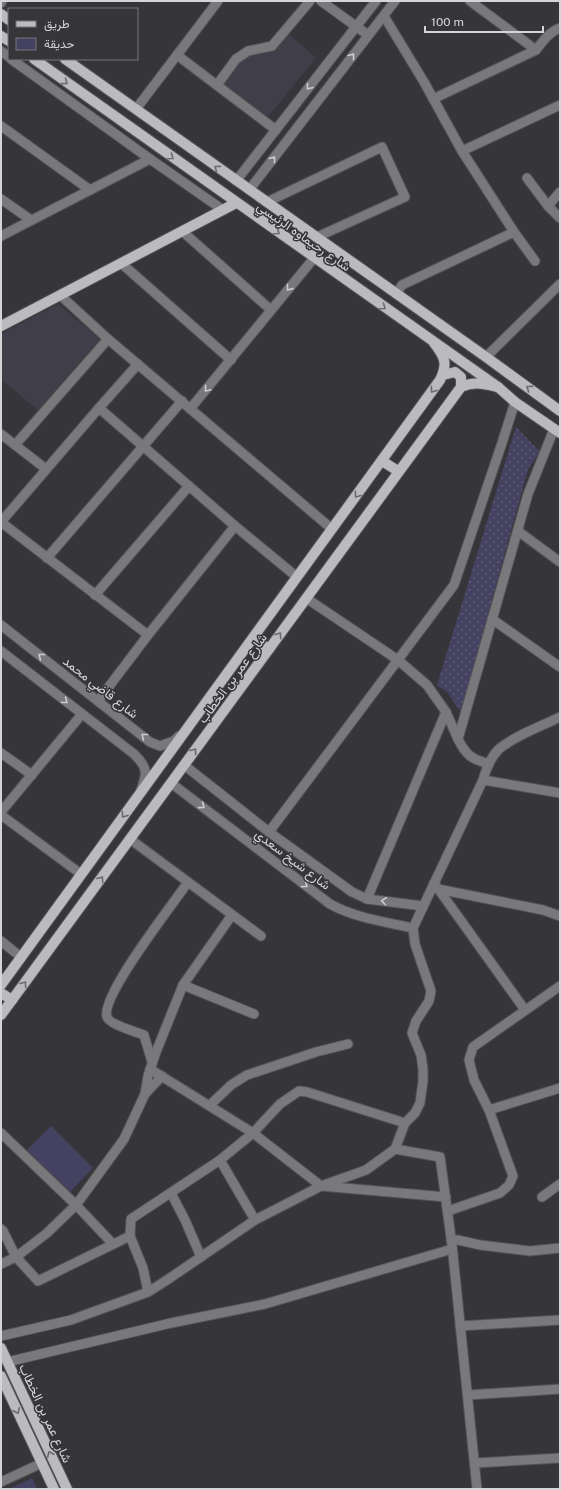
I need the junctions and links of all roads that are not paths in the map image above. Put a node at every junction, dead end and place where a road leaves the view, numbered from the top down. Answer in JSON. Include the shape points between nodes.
{"nodes":[{"id":1,"x":218,"y":1,"type":"edge"},
{"id":2,"x":310,"y":1,"type":"edge"},
{"id":3,"x":322,"y":1,"type":"edge"},
{"id":4,"x":376,"y":1,"type":"edge"},
{"id":5,"x":395,"y":1,"type":"edge"},
{"id":6,"x":470,"y":1,"type":"edge"},
{"id":7,"x":384,"y":16,"type":"junction"},
{"id":8,"x":356,"y":27,"type":"junction"},
{"id":9,"x":560,"y":28,"type":"edge"},
{"id":10,"x":368,"y":35,"type":"junction"},
{"id":11,"x":536,"y":50,"type":"junction"},
{"id":12,"x":177,"y":55,"type":"junction"},
{"id":13,"x":13,"y":60,"type":"edge"},
{"id":14,"x":35,"y":60,"type":"edge"},
{"id":15,"x":66,"y":60,"type":"edge"},
{"id":16,"x":217,"y":85,"type":"junction"},
{"id":17,"x":433,"y":99,"type":"junction"},
{"id":18,"x":560,"y":105,"type":"edge"},
{"id":19,"x":136,"y":109,"type":"junction"},
{"id":20,"x":1,"y":126,"type":"edge"},
{"id":21,"x":276,"y":130,"type":"junction"},
{"id":22,"x":462,"y":151,"type":"junction"},
{"id":23,"x":150,"y":159,"type":"junction"},
{"id":24,"x":244,"y":170,"type":"junction"},
{"id":25,"x":258,"y":178,"type":"junction"},
{"id":26,"x":527,"y":178,"type":"dead end"},
{"id":27,"x":236,"y":181,"type":"junction"},
{"id":28,"x":90,"y":190,"type":"junction"},
{"id":29,"x":249,"y":190,"type":"junction"},
{"id":30,"x":560,"y":192,"type":"edge"},
{"id":31,"x":1,"y":198,"type":"edge"},
{"id":32,"x":267,"y":202,"type":"junction"},
{"id":33,"x":236,"y":203,"type":"junction"},
{"id":34,"x":548,"y":206,"type":"junction"},
{"id":35,"x":223,"y":210,"type":"junction"},
{"id":36,"x":560,"y":218,"type":"edge"},
{"id":37,"x":31,"y":220,"type":"junction"},
{"id":38,"x":182,"y":231,"type":"junction"},
{"id":39,"x":514,"y":232,"type":"junction"},
{"id":40,"x":1,"y":236,"type":"edge"},
{"id":41,"x":317,"y":237,"type":"junction"},
{"id":42,"x":334,"y":250,"type":"junction"},
{"id":43,"x":314,"y":258,"type":"junction"},
{"id":44,"x":535,"y":262,"type":"dead end"},
{"id":45,"x":121,"y":263,"type":"junction"},
{"id":46,"x":323,"y":265,"type":"junction"},
{"id":47,"x":355,"y":265,"type":"junction"},
{"id":48,"x":344,"y":280,"type":"junction"},
{"id":49,"x":560,"y":284,"type":"edge"},
{"id":50,"x":396,"y":294,"type":"junction"},
{"id":51,"x":60,"y":295,"type":"junction"},
{"id":52,"x":271,"y":310,"type":"junction"},
{"id":53,"x":1,"y":326,"type":"edge"},
{"id":54,"x":108,"y":339,"type":"junction"},
{"id":55,"x":434,"y":343,"type":"junction"},
{"id":56,"x":486,"y":357,"type":"junction"},
{"id":57,"x":231,"y":360,"type":"junction"},
{"id":58,"x":138,"y":364,"type":"junction"},
{"id":59,"x":443,"y":375,"type":"junction"},
{"id":60,"x":461,"y":387,"type":"junction"},
{"id":61,"x":498,"y":387,"type":"junction"},
{"id":62,"x":182,"y":401,"type":"junction"},
{"id":63,"x":515,"y":402,"type":"junction"},
{"id":64,"x":99,"y":408,"type":"junction"},
{"id":65,"x":190,"y":409,"type":"junction"},
{"id":66,"x":560,"y":412,"type":"edge"},
{"id":67,"x":557,"y":431,"type":"edge"},
{"id":68,"x":1,"y":434,"type":"edge"},
{"id":69,"x":15,"y":445,"type":"junction"},
{"id":70,"x":144,"y":446,"type":"junction"},
{"id":71,"x":382,"y":461,"type":"junction"},
{"id":72,"x":46,"y":469,"type":"junction"},
{"id":73,"x":398,"y":471,"type":"junction"},
{"id":74,"x":189,"y":486,"type":"junction"},
{"id":75,"x":1,"y":522,"type":"edge"},
{"id":76,"x":235,"y":526,"type":"junction"},
{"id":77,"x":332,"y":529,"type":"junction"},
{"id":78,"x":518,"y":531,"type":"junction"},
{"id":79,"x":47,"y":558,"type":"junction"},
{"id":80,"x":560,"y":562,"type":"edge"},
{"id":81,"x":297,"y":577,"type":"junction"},
{"id":82,"x":95,"y":595,"type":"junction"},
{"id":83,"x":306,"y":598,"type":"junction"},
{"id":84,"x":492,"y":619,"type":"junction"},
{"id":85,"x":1,"y":625,"type":"edge"},
{"id":86,"x":148,"y":635,"type":"junction"},
{"id":87,"x":253,"y":638,"type":"junction"},
{"id":88,"x":269,"y":649,"type":"junction"},
{"id":89,"x":1,"y":651,"type":"edge"},
{"id":90,"x":398,"y":660,"type":"junction"},
{"id":91,"x":560,"y":667,"type":"edge"},
{"id":92,"x":98,"y":701,"type":"junction"},
{"id":93,"x":446,"y":712,"type":"junction"},
{"id":94,"x":82,"y":714,"type":"junction"},
{"id":95,"x":560,"y":717,"type":"edge"},
{"id":96,"x":188,"y":728,"type":"junction"},
{"id":97,"x":458,"y":739,"type":"junction"},
{"id":98,"x":1,"y":753,"type":"edge"},
{"id":99,"x":489,"y":764,"type":"junction"},
{"id":100,"x":184,"y":765,"type":"junction"},
{"id":101,"x":32,"y":775,"type":"junction"},
{"id":102,"x":483,"y":780,"type":"junction"},
{"id":103,"x":171,"y":783,"type":"junction"},
{"id":104,"x":560,"y":793,"type":"edge"},
{"id":105,"x":134,"y":802,"type":"junction"},
{"id":106,"x":1,"y":814,"type":"edge"},
{"id":107,"x":269,"y":832,"type":"junction"},
{"id":108,"x":130,"y":839,"type":"junction"},
{"id":109,"x":82,"y":874,"type":"junction"},
{"id":110,"x":188,"y":882,"type":"junction"},
{"id":111,"x":436,"y":886,"type":"junction"},
{"id":112,"x":367,"y":899,"type":"junction"},
{"id":113,"x":423,"y":906,"type":"junction"},
{"id":114,"x":232,"y":915,"type":"junction"},
{"id":115,"x":560,"y":916,"type":"edge"},
{"id":116,"x":48,"y":920,"type":"junction"},
{"id":117,"x":414,"y":928,"type":"junction"},
{"id":118,"x":63,"y":930,"type":"junction"},
{"id":119,"x":260,"y":936,"type":"dead end"},
{"id":120,"x":1,"y":941,"type":"edge"},
{"id":121,"x":21,"y":957,"type":"junction"},
{"id":122,"x":1,"y":985,"type":"edge"},
{"id":123,"x":183,"y":985,"type":"junction"},
{"id":124,"x":560,"y":986,"type":"edge"},
{"id":125,"x":1,"y":993,"type":"edge"},
{"id":126,"x":12,"y":1000,"type":"junction"},
{"id":127,"x":525,"y":1010,"type":"junction"},
{"id":128,"x":254,"y":1014,"type":"dead end"},
{"id":129,"x":1,"y":1015,"type":"edge"},
{"id":130,"x":144,"y":1035,"type":"junction"},
{"id":131,"x":160,"y":1041,"type":"junction"},
{"id":132,"x":348,"y":1044,"type":"dead end"},
{"id":133,"x":151,"y":1066,"type":"junction"},
{"id":134,"x":162,"y":1076,"type":"junction"},
{"id":135,"x":560,"y":1088,"type":"edge"},
{"id":136,"x":145,"y":1094,"type":"junction"},
{"id":137,"x":210,"y":1105,"type":"junction"},
{"id":138,"x":489,"y":1110,"type":"junction"},
{"id":139,"x":405,"y":1123,"type":"junction"},
{"id":140,"x":1,"y":1133,"type":"edge"},
{"id":141,"x":253,"y":1134,"type":"junction"},
{"id":142,"x":395,"y":1148,"type":"junction"},
{"id":143,"x":220,"y":1160,"type":"junction"},
{"id":144,"x":560,"y":1184,"type":"edge"},
{"id":145,"x":321,"y":1186,"type":"junction"},
{"id":146,"x":171,"y":1193,"type":"junction"},
{"id":147,"x":446,"y":1197,"type":"junction"},
{"id":148,"x":542,"y":1197,"type":"dead end"},
{"id":149,"x":76,"y":1205,"type":"junction"},
{"id":150,"x":448,"y":1211,"type":"junction"},
{"id":151,"x":255,"y":1220,"type":"junction"},
{"id":152,"x":1,"y":1229,"type":"edge"},
{"id":153,"x":130,"y":1236,"type":"junction"},
{"id":154,"x":113,"y":1244,"type":"junction"},
{"id":155,"x":452,"y":1244,"type":"junction"},
{"id":156,"x":560,"y":1248,"type":"edge"},
{"id":157,"x":16,"y":1257,"type":"junction"},
{"id":158,"x":201,"y":1257,"type":"junction"},
{"id":159,"x":1,"y":1264,"type":"edge"},
{"id":160,"x":148,"y":1292,"type":"junction"},
{"id":161,"x":560,"y":1320,"type":"edge"},
{"id":162,"x":460,"y":1326,"type":"junction"},
{"id":163,"x":1,"y":1336,"type":"edge"},
{"id":164,"x":1,"y":1348,"type":"edge"},
{"id":165,"x":7,"y":1362,"type":"junction"},
{"id":166,"x":1,"y":1376,"type":"edge"},
{"id":167,"x":560,"y":1389,"type":"edge"},
{"id":168,"x":468,"y":1395,"type":"junction"},
{"id":169,"x":560,"y":1458,"type":"edge"},
{"id":170,"x":42,"y":1463,"type":"junction"},
{"id":171,"x":475,"y":1463,"type":"junction"},
{"id":172,"x":1,"y":1482,"type":"edge"},
{"id":173,"x":54,"y":1489,"type":"edge"},
{"id":174,"x":67,"y":1489,"type":"edge"},
{"id":175,"x":477,"y":1489,"type":"edge"}],
"edges":[{"from":1,"to":12,"type":"street"},
{"from":2,"to":16,"type":"street","via":[[272,46],[248,51],[236,59]]},
{"from":3,"to":8,"type":"street"},
{"from":4,"to":8,"type":"street"},
{"from":5,"to":7,"type":"street"},
{"from":6,"to":11,"type":"street"},
{"from":7,"to":10,"type":"street"},
{"from":7,"to":17,"type":"street"},
{"from":8,"to":10,"type":"street"},
{"from":8,"to":21,"type":"street","one_way":true},
{"from":9,"to":11,"type":"street","via":[[549,34]]},
{"from":25,"to":10,"type":"street","one_way":true},
{"from":11,"to":17,"type":"street"},
{"from":12,"to":16,"type":"street"},
{"from":12,"to":19,"type":"street"},
{"from":13,"to":23,"type":"street"},
{"from":14,"to":33,"type":"main road","name":"شارع رحيماوه الرئيسي","one_way":true},
{"from":15,"to":19,"type":"main road","name":"شارع رحيماوه الرئيسي"},
{"from":16,"to":21,"type":"street"},
{"from":17,"to":22,"type":"street"},
{"from":18,"to":22,"type":"street"},
{"from":27,"to":19,"type":"main road","name":"شارع رحيماوه الرئيسي","one_way":true},
{"from":20,"to":28,"type":"street"},
{"from":21,"to":24,"type":"street"},
{"from":22,"to":39,"type":"street"},
{"from":23,"to":28,"type":"street"},
{"from":23,"to":35,"type":"street"},
{"from":24,"to":25,"type":"street"},
{"from":24,"to":27,"type":"street"},
{"from":25,"to":29,"type":"street"},
{"from":26,"to":34,"type":"street"},
{"from":27,"to":29,"type":"main road","name":"شارع رحيماوه الرئيسي"},
{"from":28,"to":37,"type":"street"},
{"from":29,"to":32,"type":"main road","name":"شارع رحيماوه الرئيسي"},
{"from":30,"to":34,"type":"street"},
{"from":31,"to":37,"type":"street"},
{"from":32,"to":41,"type":"main road","name":"شارع رحيماوه الرئيسي"},
{"from":32,"to":41,"type":"street","via":[[382,147],[405,197]]},
{"from":33,"to":35,"type":"main road"},
{"from":33,"to":43,"type":"main road","name":"شارع رحيماوه الرئيسي","one_way":true},
{"from":34,"to":36,"type":"street"},
{"from":35,"to":38,"type":"main road"},
{"from":37,"to":40,"type":"street"},
{"from":38,"to":45,"type":"main road"},
{"from":38,"to":52,"type":"street"},
{"from":39,"to":44,"type":"street"},
{"from":39,"to":50,"type":"street","via":[[402,285]]},
{"from":41,"to":42,"type":"main road","name":"شارع رحيماوه الرئيسي"},
{"from":42,"to":46,"type":"main road","via":[[335,264]]},
{"from":42,"to":47,"type":"main road","name":"شارع رحيماوه الرئيسي"},
{"from":43,"to":46,"type":"main road","name":"شارع رحيماوه الرئيسي"},
{"from":43,"to":52,"type":"street","one_way":true},
{"from":45,"to":51,"type":"main road"},
{"from":45,"to":57,"type":"street"},
{"from":46,"to":48,"type":"main road","name":"شارع رحيماوه الرئيسي"},
{"from":47,"to":48,"type":"main road","via":[[341,270]]},
{"from":47,"to":50,"type":"main road","name":"شارع رحيماوه الرئيسي"},
{"from":48,"to":55,"type":"main road","name":"شارع رحيماوه الرئيسي","one_way":true},
{"from":49,"to":56,"type":"street"},
{"from":50,"to":56,"type":"main road","name":"شارع رحيماوه الرئيسي"},
{"from":51,"to":53,"type":"main road"},
{"from":51,"to":54,"type":"street"},
{"from":52,"to":57,"type":"street"},
{"from":54,"to":58,"type":"street"},
{"from":54,"to":69,"type":"street"},
{"from":55,"to":59,"type":"main road","via":[[444,357]]},
{"from":55,"to":61,"type":"main road","name":"شارع رحيماوه الرئيسي"},
{"from":66,"to":56,"type":"main road","name":"شارع رحيماوه الرئيسي","one_way":true},
{"from":57,"to":65,"type":"street","one_way":true},
{"from":58,"to":62,"type":"street"},
{"from":58,"to":64,"type":"street"},
{"from":59,"to":60,"type":"main road","via":[[455,372],[461,376]]},
{"from":59,"to":71,"type":"main road","name":"شارع عمر بن الخطاب","one_way":true},
{"from":60,"to":61,"type":"main road","via":[[469,383]]},
{"from":60,"to":73,"type":"main road","name":"شارع عمر بن الخطاب"},
{"from":61,"to":63,"type":"main road","name":"شارع رحيماوه الرئيسي"},
{"from":62,"to":65,"type":"street"},
{"from":62,"to":70,"type":"street"},
{"from":63,"to":67,"type":"main road","name":"شارع رحيماوه الرئيسي"},
{"from":63,"to":90,"type":"street","via":[[454,585]]},
{"from":64,"to":70,"type":"street"},
{"from":64,"to":72,"type":"street"},
{"from":65,"to":77,"type":"street"},
{"from":67,"to":78,"type":"street","via":[[532,481]]},
{"from":68,"to":69,"type":"street"},
{"from":69,"to":72,"type":"street"},
{"from":70,"to":74,"type":"street"},
{"from":70,"to":79,"type":"street"},
{"from":71,"to":73,"type":"main road"},
{"from":71,"to":77,"type":"main road","name":"شارع عمر بن الخطاب","one_way":true},
{"from":72,"to":75,"type":"street"},
{"from":73,"to":83,"type":"main road","name":"شارع عمر بن الخطاب"},
{"from":74,"to":76,"type":"street"},
{"from":74,"to":82,"type":"street"},
{"from":75,"to":79,"type":"street"},
{"from":76,"to":81,"type":"street"},
{"from":76,"to":86,"type":"street"},
{"from":77,"to":81,"type":"main road","name":"شارع عمر بن الخطاب"},
{"from":78,"to":80,"type":"street"},
{"from":78,"to":84,"type":"street"},
{"from":79,"to":82,"type":"street"},
{"from":81,"to":87,"type":"main road","name":"شارع عمر بن الخطاب"},
{"from":82,"to":86,"type":"street"},
{"from":88,"to":83,"type":"main road","name":"شارع عمر بن الخطاب","one_way":true},
{"from":83,"to":90,"type":"street"},
{"from":84,"to":91,"type":"street"},
{"from":84,"to":97,"type":"street"},
{"from":92,"to":85,"type":"street","name":"شارع قاضي محمد","one_way":true},
{"from":86,"to":92,"type":"street"},
{"from":87,"to":88,"type":"main road"},
{"from":87,"to":96,"type":"main road","name":"شارع عمر بن الخطاب"},
{"from":100,"to":88,"type":"main road","name":"شارع عمر بن الخطاب","one_way":true},
{"from":89,"to":94,"type":"street","one_way":true},
{"from":90,"to":93,"type":"street","via":[[427,685]]},
{"from":90,"to":107,"type":"street"},
{"from":96,"to":92,"type":"street","name":"شارع قاضي محمد","one_way":true,"via":[[174,740],[160,746],[150,742]]},
{"from":93,"to":97,"type":"street"},
{"from":93,"to":112,"type":"street"},
{"from":94,"to":101,"type":"street"},
{"from":94,"to":105,"type":"street","via":[[143,763],[145,779]]},
{"from":95,"to":99,"type":"street","via":[[511,741],[498,750]]},
{"from":96,"to":105,"type":"main road","name":"شارع عمر بن الخطاب"},
{"from":97,"to":99,"type":"street","via":[[464,751],[474,760]]},
{"from":98,"to":101,"type":"street"},
{"from":99,"to":102,"type":"street"},
{"from":100,"to":103,"type":"main road","name":"شارع عمر بن الخطاب"},
{"from":100,"to":107,"type":"street","name":"شارع شيخ سعدي"},
{"from":101,"to":106,"type":"street"},
{"from":102,"to":104,"type":"street"},
{"from":102,"to":111,"type":"street"},
{"from":103,"to":108,"type":"main road","name":"شارع عمر بن الخطاب"},
{"from":103,"to":117,"type":"street","name":"شارع شيخ سعدي","one_way":true,"via":[[330,904],[360,916]]},
{"from":105,"to":109,"type":"main road","name":"شارع عمر بن الخطاب","one_way":true},
{"from":106,"to":109,"type":"street"},
{"from":107,"to":112,"type":"street","name":"شارع شيخ سعدي","via":[[352,892]]},
{"from":108,"to":110,"type":"street"},
{"from":118,"to":108,"type":"main road","name":"شارع عمر بن الخطاب","one_way":true},
{"from":109,"to":116,"type":"main road","name":"شارع عمر بن الخطاب"},
{"from":110,"to":114,"type":"street"},
{"from":110,"to":130,"type":"street","via":[[134,956],[106,1010],[111,1022]]},
{"from":111,"to":113,"type":"street"},
{"from":111,"to":115,"type":"street"},
{"from":111,"to":127,"type":"street"},
{"from":113,"to":112,"type":"street","name":"شارع شيخ سعدي","one_way":true},
{"from":113,"to":117,"type":"street"},
{"from":114,"to":119,"type":"street"},
{"from":114,"to":123,"type":"street"},
{"from":116,"to":118,"type":"main road"},
{"from":116,"to":121,"type":"main road","name":"شارع عمر بن الخطاب"},
{"from":117,"to":139,"type":"street","via":[[415,944],[431,991],[429,1001],[412,1033],[421,1055],[423,1081],[420,1103]]},
{"from":126,"to":118,"type":"main road","name":"شارع عمر بن الخطاب","one_way":true},
{"from":120,"to":121,"type":"street"},
{"from":121,"to":122,"type":"main road","name":"شارع عمر بن الخطاب"},
{"from":123,"to":128,"type":"street"},
{"from":123,"to":131,"type":"street"},
{"from":124,"to":127,"type":"street"},
{"from":125,"to":126,"type":"main road"},
{"from":126,"to":129,"type":"main road","name":"شارع عمر بن الخطاب"},
{"from":127,"to":138,"type":"street","via":[[473,1047],[469,1060],[474,1080]]},
{"from":130,"to":131,"type":"street"},
{"from":130,"to":133,"type":"street"},
{"from":131,"to":133,"type":"street"},
{"from":132,"to":137,"type":"street","via":[[247,1075]]},
{"from":133,"to":134,"type":"street"},
{"from":133,"to":136,"type":"street"},
{"from":134,"to":136,"type":"street"},
{"from":134,"to":137,"type":"street"},
{"from":135,"to":138,"type":"street"},
{"from":136,"to":149,"type":"street","via":[[124,1139]]},
{"from":137,"to":141,"type":"street"},
{"from":138,"to":150,"type":"street","via":[[513,1176],[509,1185],[500,1193]]},
{"from":139,"to":141,"type":"street","via":[[299,1091],[280,1104]]},
{"from":139,"to":142,"type":"street"},
{"from":140,"to":149,"type":"street"},
{"from":141,"to":143,"type":"street"},
{"from":141,"to":145,"type":"street"},
{"from":142,"to":145,"type":"street","via":[[366,1170]]},
{"from":142,"to":147,"type":"street","via":[[440,1157]]},
{"from":143,"to":146,"type":"street"},
{"from":143,"to":151,"type":"street"},
{"from":144,"to":148,"type":"street"},
{"from":145,"to":147,"type":"street"},
{"from":145,"to":151,"type":"street"},
{"from":146,"to":153,"type":"street","via":[[131,1219]]},
{"from":146,"to":158,"type":"street"},
{"from":147,"to":150,"type":"street"},
{"from":149,"to":154,"type":"street"},
{"from":149,"to":157,"type":"street","via":[[47,1233]]},
{"from":150,"to":155,"type":"street"},
{"from":151,"to":158,"type":"street"},
{"from":152,"to":157,"type":"street"},
{"from":153,"to":154,"type":"street"},
{"from":153,"to":160,"type":"street","via":[[143,1268]]},
{"from":154,"to":157,"type":"street","via":[[38,1281]]},
{"from":155,"to":156,"type":"street","via":[[458,1240],[530,1251]]},
{"from":155,"to":162,"type":"street"},
{"from":155,"to":165,"type":"street","via":[[265,1304],[171,1323]]},
{"from":157,"to":159,"type":"street"},
{"from":158,"to":160,"type":"street"},
{"from":160,"to":163,"type":"street","via":[[71,1320]]},
{"from":161,"to":162,"type":"street"},
{"from":162,"to":168,"type":"street"},
{"from":164,"to":165,"type":"main road","name":"شارع عمر بن الخطاب"},
{"from":174,"to":165,"type":"main road","name":"شارع عمر بن الخطاب","one_way":true},
{"from":166,"to":170,"type":"main road","name":"شارع عمر بن الخطاب","one_way":true},
{"from":167,"to":168,"type":"street"},
{"from":168,"to":171,"type":"street"},
{"from":169,"to":171,"type":"street"},
{"from":170,"to":172,"type":"street"},
{"from":170,"to":173,"type":"main road","name":"شارع عمر بن الخطاب"},
{"from":171,"to":175,"type":"street"}]}
